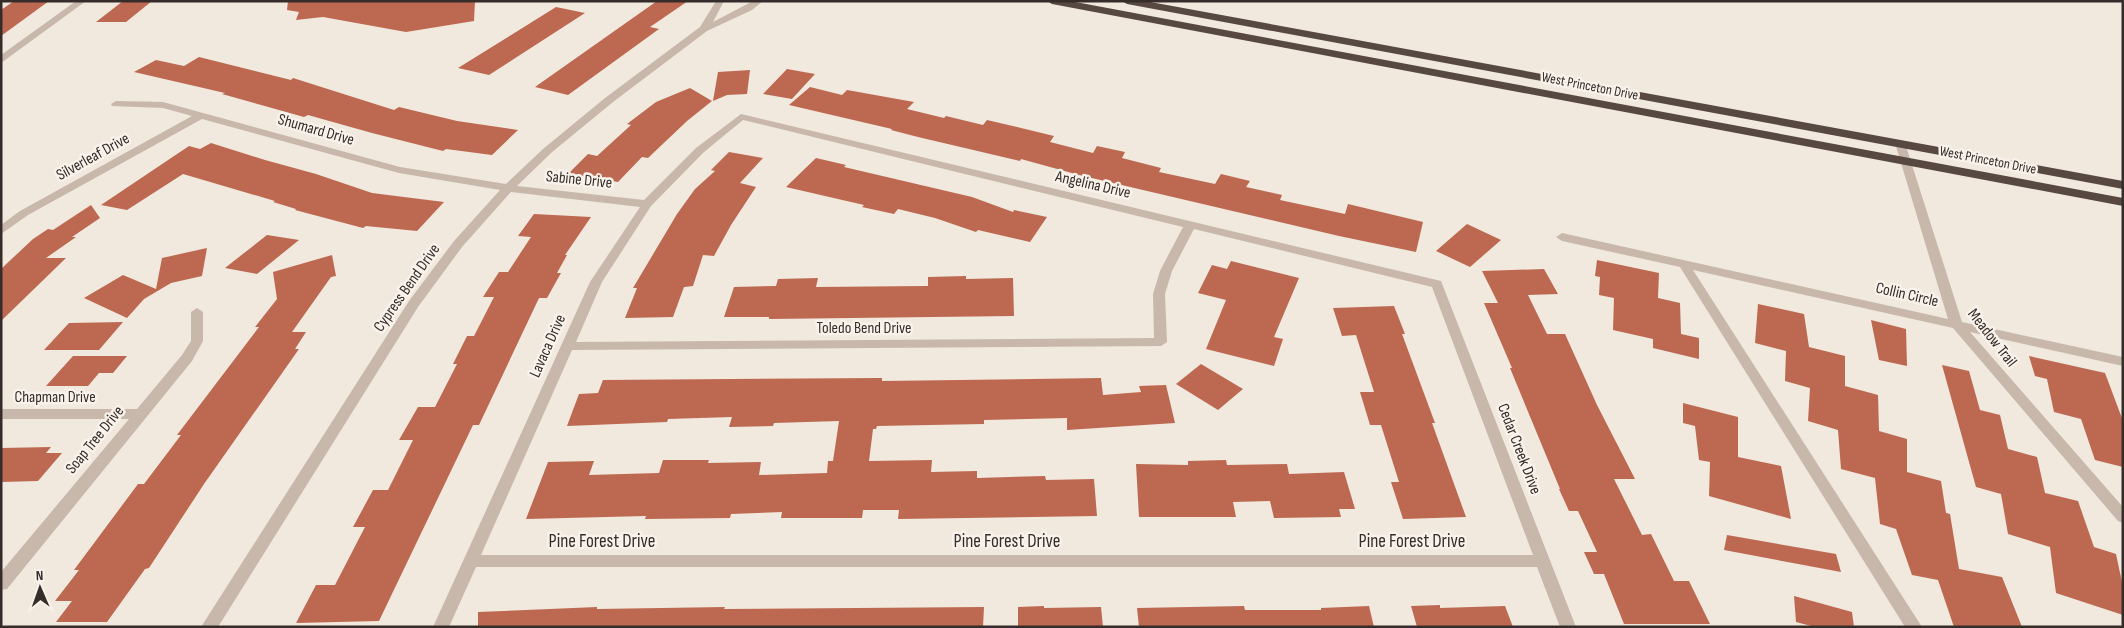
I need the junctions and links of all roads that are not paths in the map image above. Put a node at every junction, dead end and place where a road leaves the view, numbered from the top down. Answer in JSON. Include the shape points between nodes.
{"nodes":[{"id":1,"x":82,"y":1,"type":"edge"},
{"id":2,"x":720,"y":1,"type":"edge"},
{"id":3,"x":759,"y":1,"type":"edge"},
{"id":4,"x":1052,"y":1,"type":"edge"},
{"id":5,"x":1127,"y":1,"type":"edge"},
{"id":6,"x":704,"y":29,"type":"junction"},
{"id":7,"x":1,"y":60,"type":"edge"},
{"id":8,"x":116,"y":104,"type":"dead end"},
{"id":9,"x":202,"y":115,"type":"junction"},
{"id":10,"x":741,"y":117,"type":"joint"},
{"id":11,"x":1900,"y":143,"type":"junction"},
{"id":12,"x":1906,"y":160,"type":"junction"},
{"id":13,"x":2123,"y":184,"type":"edge"},
{"id":14,"x":508,"y":188,"type":"junction"},
{"id":15,"x":2123,"y":202,"type":"edge"},
{"id":16,"x":647,"y":204,"type":"junction"},
{"id":17,"x":1190,"y":224,"type":"junction"},
{"id":18,"x":1,"y":230,"type":"edge"},
{"id":19,"x":1562,"y":237,"type":"dead end"},
{"id":20,"x":1683,"y":263,"type":"junction"},
{"id":21,"x":1437,"y":284,"type":"joint"},
{"id":22,"x":197,"y":312,"type":"dead end"},
{"id":23,"x":1956,"y":324,"type":"junction"},
{"id":24,"x":567,"y":346,"type":"junction"},
{"id":25,"x":2123,"y":362,"type":"edge"},
{"id":26,"x":1,"y":414,"type":"edge"},
{"id":27,"x":139,"y":414,"type":"junction"},
{"id":28,"x":2123,"y":517,"type":"edge"},
{"id":29,"x":470,"y":561,"type":"junction"},
{"id":30,"x":1543,"y":561,"type":"junction"},
{"id":31,"x":1,"y":584,"type":"edge"},
{"id":32,"x":209,"y":627,"type":"edge"},
{"id":33,"x":440,"y":627,"type":"edge"},
{"id":34,"x":1568,"y":627,"type":"edge"},
{"id":35,"x":1914,"y":627,"type":"edge"}],
"edges":[{"from":1,"to":7,"type":"street"},
{"from":2,"to":6,"type":"street","name":"Cypress Bend Drive"},
{"from":3,"to":6,"type":"street","name":"Cypress Bend Drive"},
{"from":4,"to":12,"type":"highway","name":"West Princeton Drive"},
{"from":5,"to":11,"type":"highway","name":"West Princeton Drive"},
{"from":6,"to":14,"type":"street","name":"Cypress Bend Drive","via":[[595,111]]},
{"from":8,"to":9,"type":"street","name":"Shumard Drive","via":[[163,105]]},
{"from":9,"to":14,"type":"street","name":"Shumard Drive","via":[[400,170]]},
{"from":9,"to":18,"type":"street","name":"Silverleaf Drive","via":[[24,212]]},
{"from":10,"to":16,"type":"street","name":"Lavaca Drive","via":[[700,150]]},
{"from":10,"to":17,"type":"street","name":"Angelina Drive"},
{"from":11,"to":12,"type":"street","name":"Meadow Trail"},
{"from":11,"to":13,"type":"highway","name":"West Princeton Drive"},
{"from":12,"to":15,"type":"highway","name":"West Princeton Drive"},
{"from":12,"to":23,"type":"street","name":"Meadow Trail"},
{"from":14,"to":16,"type":"street","name":"Sabine Drive"},
{"from":14,"to":32,"type":"street","name":"Cypress Bend Drive","via":[[458,244],[413,304]]},
{"from":16,"to":24,"type":"street","name":"Lavaca Drive","via":[[596,282]]},
{"from":17,"to":21,"type":"street","name":"Angelina Drive"},
{"from":17,"to":24,"type":"street","name":"Toledo Bend Drive","via":[[1158,294],[1161,342]]},
{"from":19,"to":20,"type":"street","name":"Collin Circle"},
{"from":20,"to":23,"type":"street","name":"Collin Circle"},
{"from":20,"to":35,"type":"street"},
{"from":21,"to":30,"type":"street","name":"Cedar Creek Drive"},
{"from":22,"to":27,"type":"street","name":"Soap Tree Drive","via":[[197,341],[187,358]]},
{"from":23,"to":25,"type":"street","name":"Collin Circle"},
{"from":23,"to":28,"type":"street","name":"Meadow Trail"},
{"from":24,"to":29,"type":"street","name":"Lavaca Drive"},
{"from":26,"to":27,"type":"street","name":"Chapman Drive"},
{"from":27,"to":31,"type":"street","name":"Soap Tree Drive"},
{"from":29,"to":30,"type":"street","name":"Pine Forest Drive"},
{"from":29,"to":33,"type":"street","name":"Lavaca Drive"},
{"from":30,"to":34,"type":"street","name":"Cedar Creek Drive"}]}
